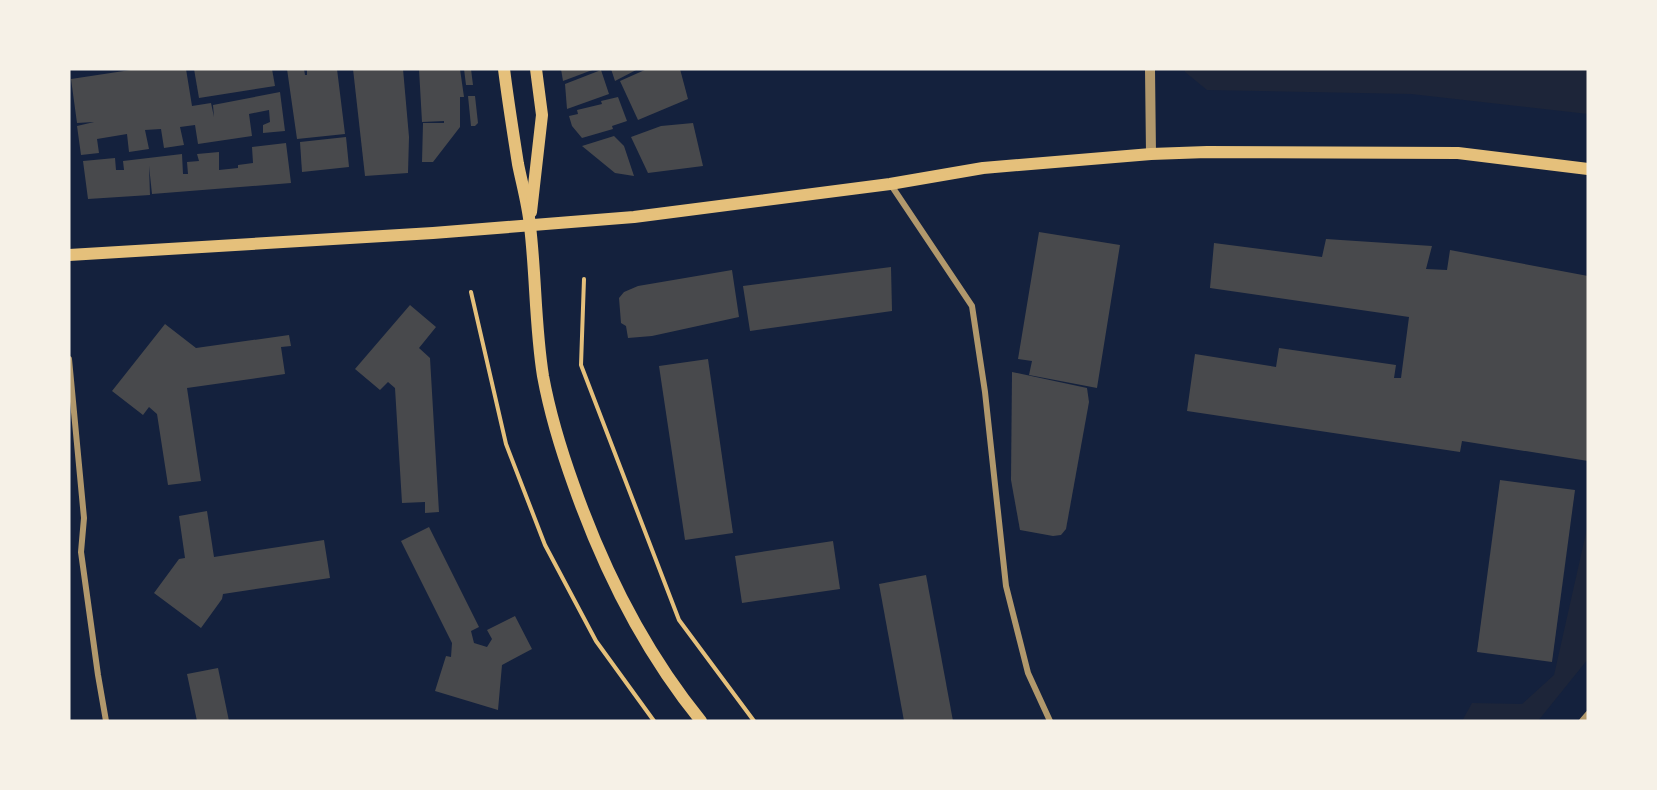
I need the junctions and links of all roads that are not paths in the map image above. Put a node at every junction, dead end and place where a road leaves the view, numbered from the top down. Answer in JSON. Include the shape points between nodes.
{"nodes":[{"id":1,"x":504,"y":69,"type":"edge"},
{"id":2,"x":537,"y":69,"type":"edge"},
{"id":3,"x":1150,"y":69,"type":"edge"},
{"id":4,"x":1151,"y":154,"type":"junction"},
{"id":5,"x":1588,"y":169,"type":"edge"},
{"id":6,"x":890,"y":184,"type":"junction"},
{"id":7,"x":530,"y":225,"type":"junction"},
{"id":8,"x":69,"y":255,"type":"edge"},
{"id":9,"x":69,"y":359,"type":"edge"},
{"id":10,"x":1588,"y":714,"type":"edge"},
{"id":11,"x":106,"y":721,"type":"edge"},
{"id":12,"x":701,"y":721,"type":"edge"},
{"id":13,"x":1050,"y":721,"type":"edge"},
{"id":14,"x":1582,"y":721,"type":"edge"}],
"edges":[{"from":1,"to":7,"type":"main road"},
{"from":2,"to":7,"type":"main road","via":[[542,115]]},
{"from":3,"to":4,"type":"street"},
{"from":4,"to":5,"type":"main road","via":[[1458,153]]},
{"from":4,"to":6,"type":"main road","via":[[983,168]]},
{"from":6,"to":7,"type":"main road","via":[[634,217]]},
{"from":6,"to":13,"type":"street","via":[[972,306],[1006,586],[1028,673]]},
{"from":7,"to":8,"type":"main road"},
{"from":7,"to":12,"type":"main road","via":[[535,321],[543,378],[566,463],[594,540],[629,614],[673,687]]},
{"from":9,"to":11,"type":"street","via":[[84,518],[81,552]]},
{"from":10,"to":14,"type":"street"}]}
